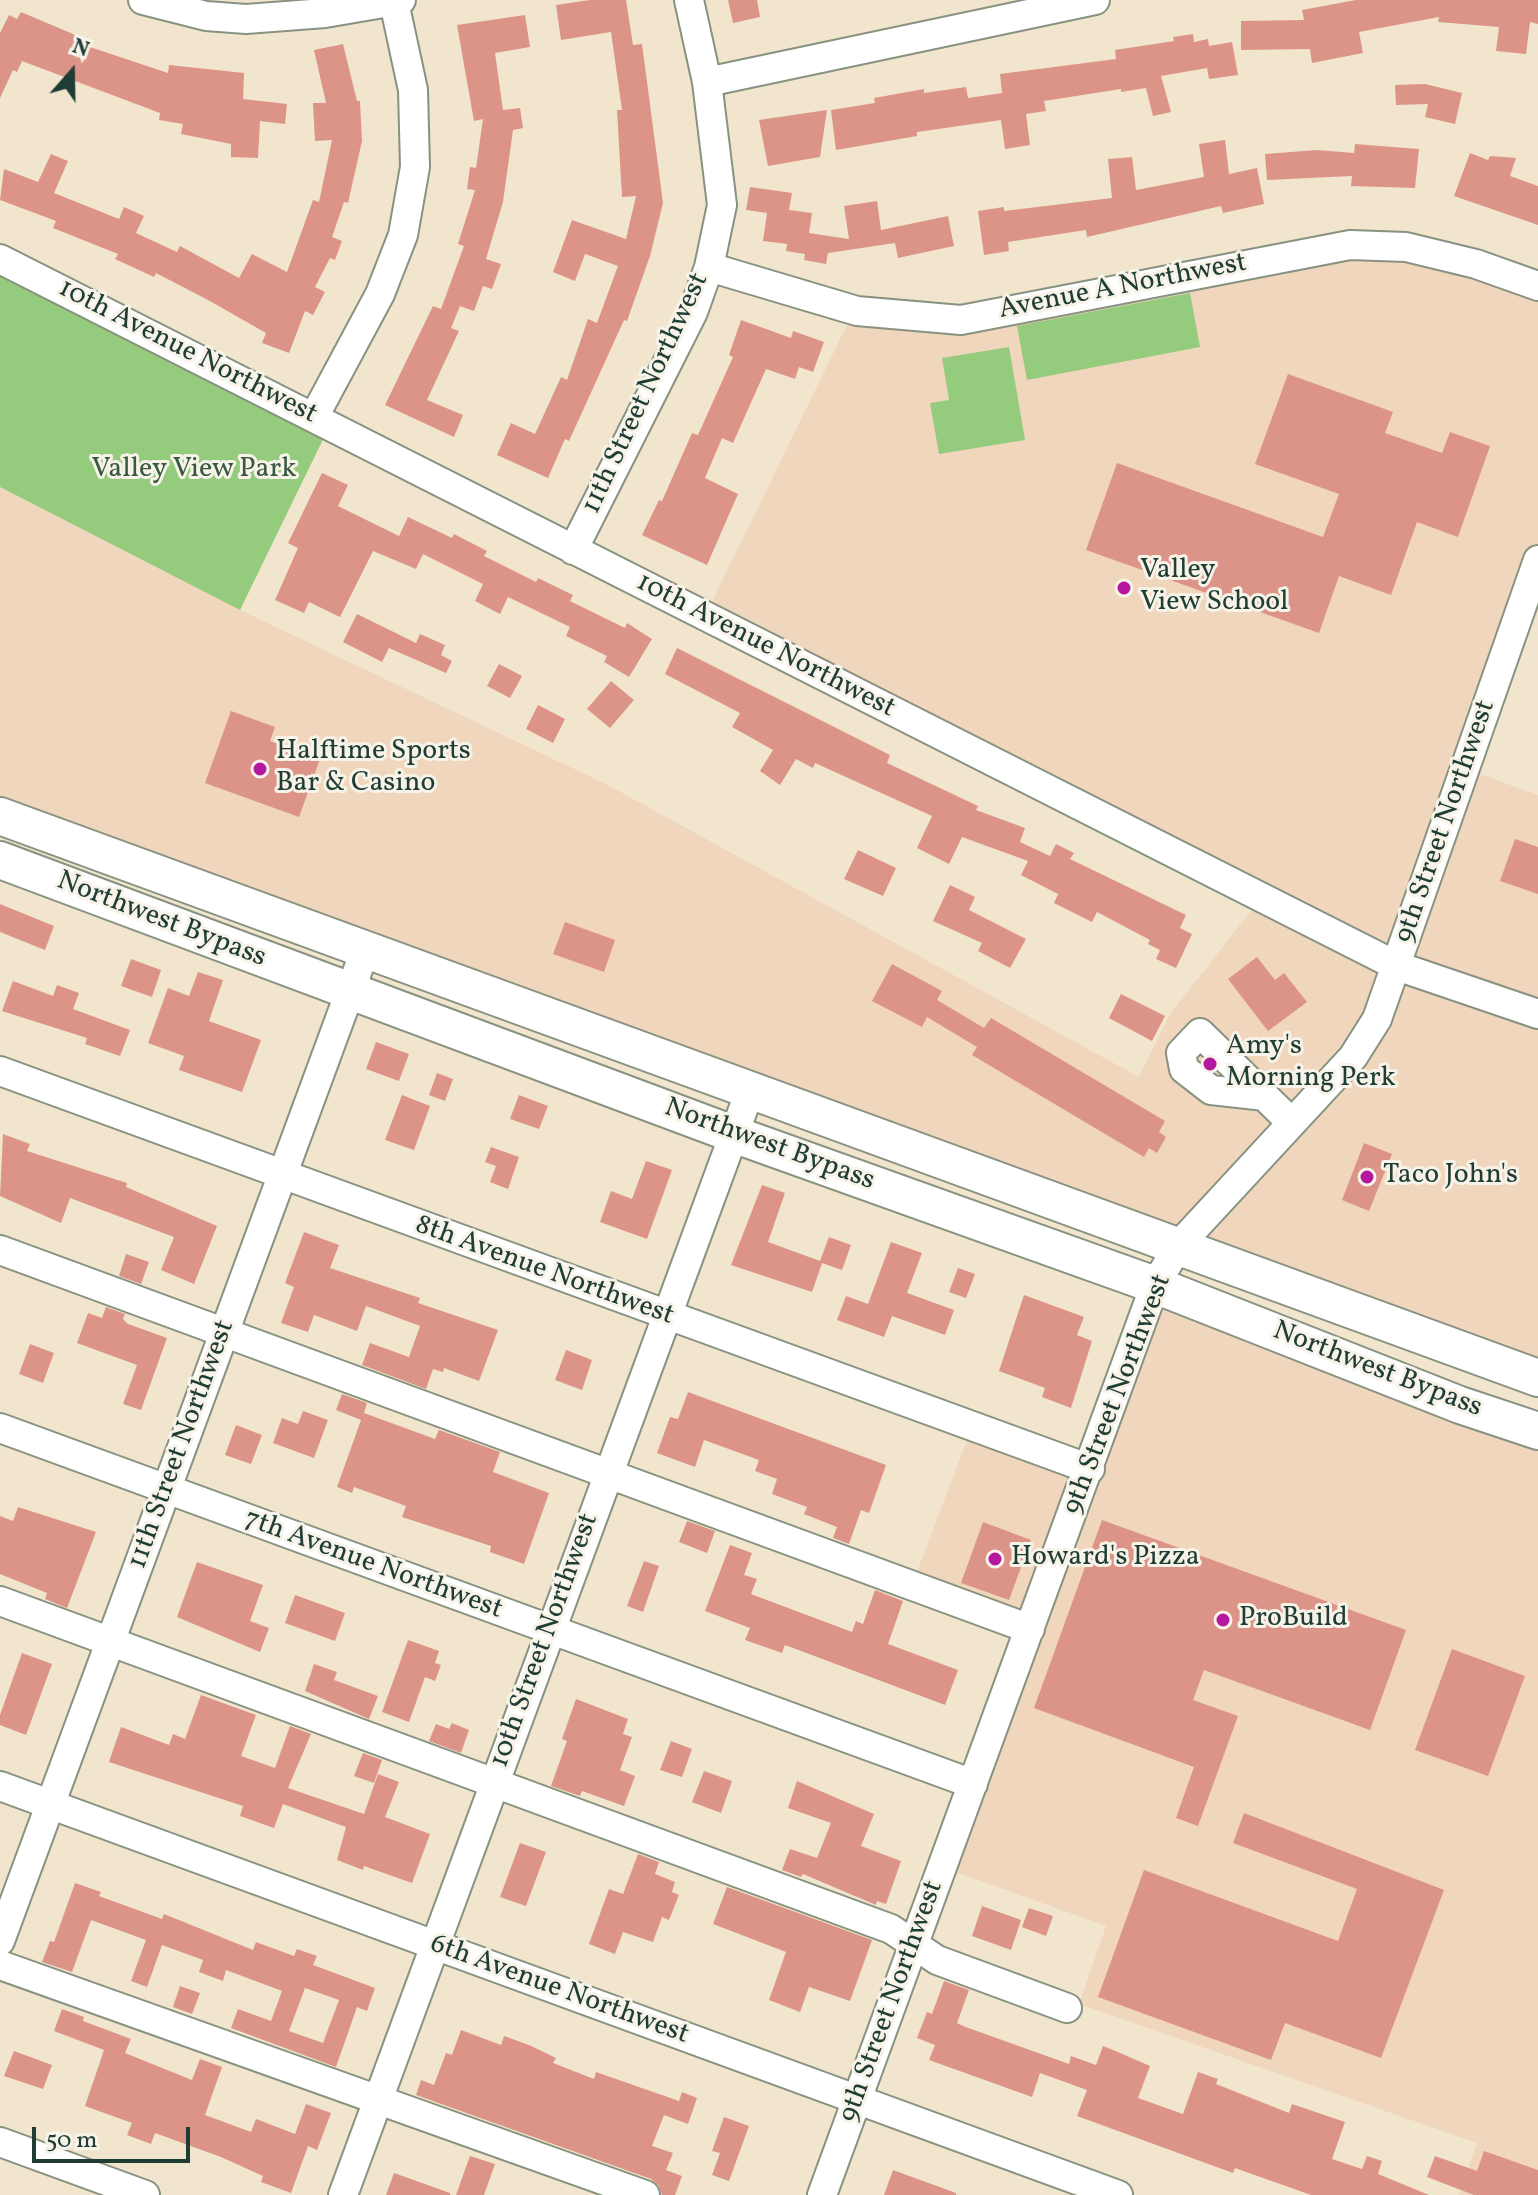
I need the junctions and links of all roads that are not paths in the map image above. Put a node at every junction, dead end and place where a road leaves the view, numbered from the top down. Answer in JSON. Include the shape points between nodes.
{"nodes":[{"id":1,"x":143,"y":0,"type":"edge"},
{"id":2,"x":689,"y":0,"type":"edge"},
{"id":3,"x":1095,"y":0,"type":"edge"},
{"id":4,"x":397,"y":1,"type":"edge"},
{"id":5,"x":707,"y":82,"type":"junction"},
{"id":6,"x":0,"y":259,"type":"edge"},
{"id":7,"x":709,"y":267,"type":"junction"},
{"id":8,"x":1538,"y":286,"type":"edge"},
{"id":9,"x":314,"y":417,"type":"junction"},
{"id":10,"x":573,"y":550,"type":"junction"},
{"id":11,"x":1538,"y":560,"type":"edge"},
{"id":12,"x":0,"y":816,"type":"edge"},
{"id":13,"x":0,"y":860,"type":"edge"},
{"id":14,"x":366,"y":948,"type":"junction"},
{"id":15,"x":1397,"y":966,"type":"junction"},
{"id":16,"x":350,"y":992,"type":"junction"},
{"id":17,"x":1538,"y":1014,"type":"edge"},
{"id":18,"x":0,"y":1071,"type":"edge"},
{"id":19,"x":751,"y":1088,"type":"junction"},
{"id":20,"x":1265,"y":1096,"type":"dead end"},
{"id":21,"x":1292,"y":1123,"type":"junction"},
{"id":22,"x":733,"y":1134,"type":"junction"},
{"id":23,"x":283,"y":1176,"type":"junction"},
{"id":24,"x":1179,"y":1245,"type":"junction"},
{"id":25,"x":0,"y":1250,"type":"edge"},
{"id":26,"x":1155,"y":1285,"type":"junction"},
{"id":27,"x":665,"y":1316,"type":"junction"},
{"id":28,"x":224,"y":1332,"type":"junction"},
{"id":29,"x":1538,"y":1378,"type":"edge"},
{"id":30,"x":0,"y":1428,"type":"edge"},
{"id":31,"x":1538,"y":1431,"type":"edge"},
{"id":32,"x":1090,"y":1469,"type":"junction"},
{"id":33,"x":608,"y":1471,"type":"junction"},
{"id":34,"x":165,"y":1488,"type":"junction"},
{"id":35,"x":0,"y":1601,"type":"edge"},
{"id":36,"x":1030,"y":1629,"type":"junction"},
{"id":37,"x":549,"y":1632,"type":"junction"},
{"id":38,"x":110,"y":1641,"type":"junction"},
{"id":39,"x":495,"y":1781,"type":"junction"},
{"id":40,"x":973,"y":1784,"type":"junction"},
{"id":41,"x":0,"y":1786,"type":"edge"},
{"id":42,"x":51,"y":1804,"type":"junction"},
{"id":43,"x":0,"y":1941,"type":"edge"},
{"id":44,"x":914,"y":1944,"type":"junction"},
{"id":45,"x":436,"y":1946,"type":"junction"},
{"id":46,"x":0,"y":1965,"type":"edge"},
{"id":47,"x":1067,"y":2008,"type":"dead end"},
{"id":48,"x":857,"y":2099,"type":"junction"},
{"id":49,"x":378,"y":2100,"type":"junction"},
{"id":50,"x":0,"y":2142,"type":"edge"},
{"id":51,"x":145,"y":2195,"type":"edge"},
{"id":52,"x":343,"y":2195,"type":"edge"},
{"id":53,"x":645,"y":2195,"type":"edge"},
{"id":54,"x":822,"y":2195,"type":"edge"},
{"id":55,"x":1118,"y":2195,"type":"edge"}],
"edges":[{"from":1,"to":4,"type":"street","via":[[206,16],[246,19]]},
{"from":2,"to":5,"type":"street","name":"11th Street Northwest"},
{"from":3,"to":5,"type":"street"},
{"from":4,"to":9,"type":"street","via":[[413,90],[415,167],[403,235],[380,294]]},
{"from":5,"to":7,"type":"street","name":"11th Street Northwest","via":[[722,205]]},
{"from":6,"to":9,"type":"street","name":"10th Avenue Northwest"},
{"from":7,"to":8,"type":"street","name":"Avenue A Northwest","via":[[857,311],[961,320],[1350,245],[1406,247]]},
{"from":7,"to":10,"type":"street","name":"11th Street Northwest","via":[[693,312]]},
{"from":9,"to":10,"type":"street","name":"10th Avenue Northwest"},
{"from":10,"to":15,"type":"street","name":"10th Avenue Northwest"},
{"from":11,"to":15,"type":"street","name":"9th Street Northwest"},
{"from":12,"to":14,"type":"main road","name":"Northwest Bypass"},
{"from":13,"to":16,"type":"main road","name":"Northwest Bypass"},
{"from":14,"to":16,"type":"street","name":"11th Street Northwest"},
{"from":14,"to":19,"type":"main road","name":"Northwest Bypass"},
{"from":15,"to":17,"type":"street","name":"10th Avenue Northwest"},
{"from":15,"to":21,"type":"street","name":"9th Street Northwest","via":[[1377,1019],[1353,1057]]},
{"from":16,"to":22,"type":"main road","name":"Northwest Bypass"},
{"from":16,"to":23,"type":"street","name":"11th Street Northwest"},
{"from":18,"to":23,"type":"street","name":"8th Avenue Northwest"},
{"from":19,"to":22,"type":"street","name":"10th Street Northwest"},
{"from":19,"to":24,"type":"main road","name":"Northwest Bypass"},
{"from":20,"to":21,"type":"street"},
{"from":21,"to":24,"type":"street","name":"9th Street Northwest"},
{"from":22,"to":26,"type":"main road","name":"Northwest Bypass"},
{"from":22,"to":27,"type":"street","name":"10th Street Northwest"},
{"from":23,"to":27,"type":"street","name":"8th Avenue Northwest"},
{"from":23,"to":28,"type":"street","name":"11th Street Northwest"},
{"from":24,"to":26,"type":"street","name":"9th Street Northwest"},
{"from":24,"to":29,"type":"main road","name":"Northwest Bypass"},
{"from":25,"to":28,"type":"street"},
{"from":26,"to":31,"type":"main road","name":"Northwest Bypass"},
{"from":26,"to":32,"type":"street","name":"9th Street Northwest"},
{"from":27,"to":32,"type":"street","name":"8th Avenue Northwest"},
{"from":27,"to":33,"type":"street","name":"10th Street Northwest"},
{"from":28,"to":33,"type":"street"},
{"from":28,"to":34,"type":"street","name":"11th Street Northwest"},
{"from":30,"to":34,"type":"street","name":"7th Avenue Northwest"},
{"from":32,"to":36,"type":"street","name":"9th Street Northwest"},
{"from":33,"to":36,"type":"street"},
{"from":33,"to":37,"type":"street","name":"10th Street Northwest"},
{"from":34,"to":37,"type":"street","name":"7th Avenue Northwest"},
{"from":34,"to":38,"type":"street","name":"11th Street Northwest"},
{"from":35,"to":38,"type":"street"},
{"from":36,"to":40,"type":"street","name":"9th Street Northwest"},
{"from":37,"to":39,"type":"street","name":"10th Street Northwest"},
{"from":37,"to":40,"type":"street","name":"7th Avenue Northwest"},
{"from":38,"to":39,"type":"street"},
{"from":38,"to":42,"type":"street","name":"11th Street Northwest"},
{"from":39,"to":44,"type":"street","via":[[891,1929]]},
{"from":39,"to":45,"type":"street","name":"10th Street Northwest"},
{"from":40,"to":44,"type":"street","name":"9th Street Northwest"},
{"from":41,"to":42,"type":"street","name":"6th Avenue Northwest"},
{"from":42,"to":43,"type":"street","name":"11th Street Northwest"},
{"from":42,"to":45,"type":"street","name":"6th Avenue Northwest"},
{"from":44,"to":47,"type":"street","via":[[937,1960]]},
{"from":44,"to":48,"type":"street","name":"9th Street Northwest"},
{"from":45,"to":48,"type":"street","name":"6th Avenue Northwest"},
{"from":45,"to":49,"type":"street","name":"10th Street Northwest"},
{"from":46,"to":49,"type":"street"},
{"from":48,"to":54,"type":"street","name":"9th Street Northwest"},
{"from":48,"to":55,"type":"street","name":"6th Avenue Northwest"},
{"from":49,"to":52,"type":"street","name":"10th Street Northwest"},
{"from":49,"to":53,"type":"street"},
{"from":50,"to":51,"type":"street"}]}
